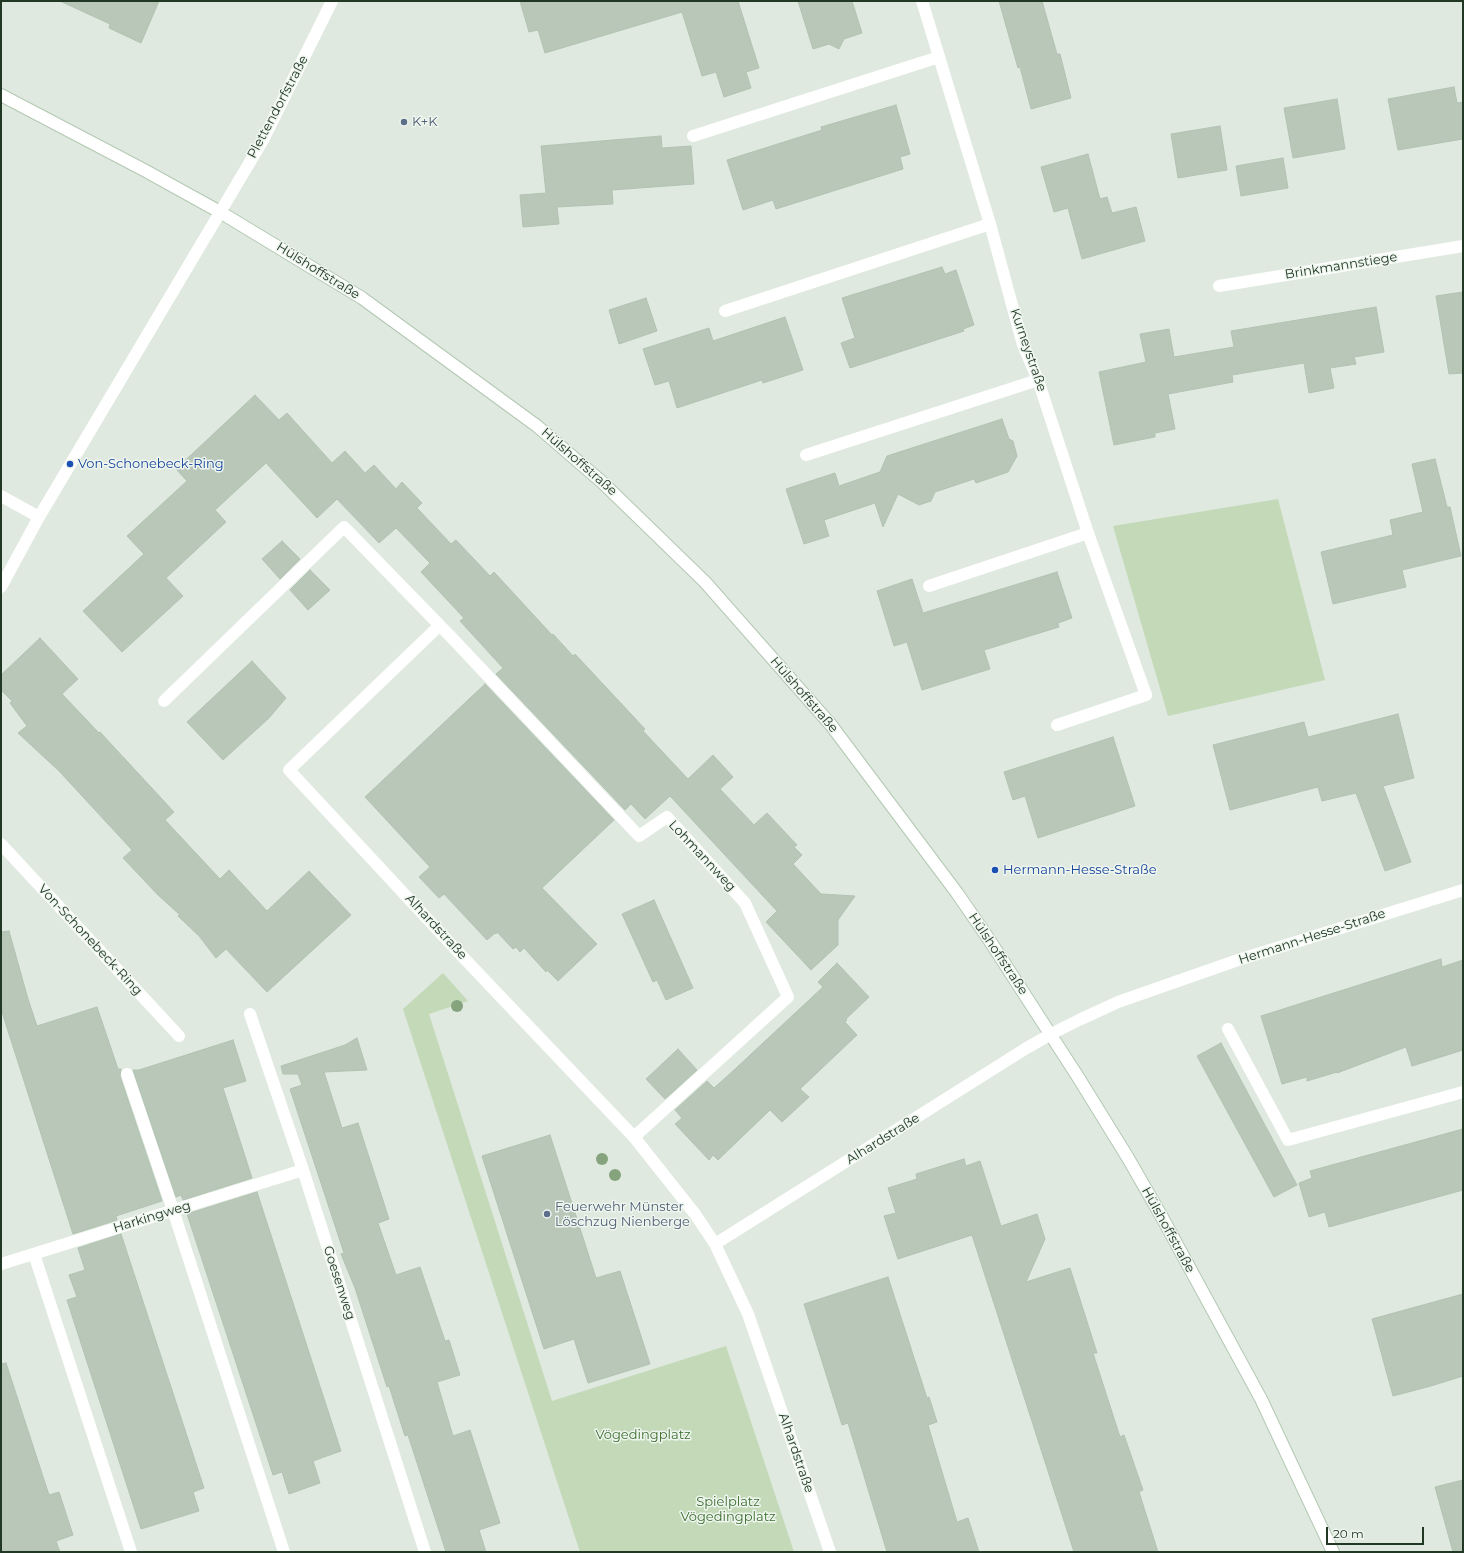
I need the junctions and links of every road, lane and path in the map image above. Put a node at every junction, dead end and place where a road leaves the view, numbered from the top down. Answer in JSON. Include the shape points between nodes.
{"nodes":[{"id":1,"x":332,"y":1,"type":"edge"},
{"id":2,"x":922,"y":1,"type":"edge"},
{"id":3,"x":939,"y":57,"type":"junction"},
{"id":4,"x":1,"y":96,"type":"edge"},
{"id":5,"x":693,"y":136,"type":"dead end"},
{"id":6,"x":220,"y":212,"type":"junction"},
{"id":7,"x":990,"y":224,"type":"junction"},
{"id":8,"x":1463,"y":246,"type":"edge"},
{"id":9,"x":1219,"y":286,"type":"dead end"},
{"id":10,"x":725,"y":311,"type":"dead end"},
{"id":11,"x":1038,"y":380,"type":"junction"},
{"id":12,"x":806,"y":455,"type":"dead end"},
{"id":13,"x":1,"y":496,"type":"edge"},
{"id":14,"x":38,"y":517,"type":"junction"},
{"id":15,"x":1088,"y":533,"type":"junction"},
{"id":16,"x":928,"y":586,"type":"dead end"},
{"id":17,"x":1,"y":587,"type":"edge"},
{"id":18,"x":439,"y":626,"type":"junction"},
{"id":19,"x":164,"y":701,"type":"dead end"},
{"id":20,"x":1057,"y":725,"type":"dead end"},
{"id":21,"x":1,"y":844,"type":"edge"},
{"id":22,"x":1463,"y":890,"type":"edge"},
{"id":23,"x":250,"y":1014,"type":"dead end"},
{"id":24,"x":1228,"y":1030,"type":"dead end"},
{"id":25,"x":1050,"y":1034,"type":"junction"},
{"id":26,"x":179,"y":1036,"type":"dead end"},
{"id":27,"x":127,"y":1074,"type":"dead end"},
{"id":28,"x":1463,"y":1092,"type":"edge"},
{"id":29,"x":634,"y":1137,"type":"junction"},
{"id":30,"x":303,"y":1170,"type":"junction"},
{"id":31,"x":173,"y":1210,"type":"junction"},
{"id":32,"x":715,"y":1244,"type":"junction"},
{"id":33,"x":34,"y":1254,"type":"junction"},
{"id":34,"x":1,"y":1264,"type":"edge"},
{"id":35,"x":131,"y":1552,"type":"edge"},
{"id":36,"x":284,"y":1552,"type":"edge"},
{"id":37,"x":425,"y":1552,"type":"edge"},
{"id":38,"x":830,"y":1552,"type":"edge"},
{"id":39,"x":1333,"y":1552,"type":"edge"}],
"edges":[{"from":1,"to":6,"type":"street","name":"Plettendorfstraße","via":[[263,140]]},
{"from":2,"to":3,"type":"street","name":"Kurneystraße"},
{"from":3,"to":5,"type":"street"},
{"from":3,"to":7,"type":"street","name":"Kurneystraße"},
{"from":4,"to":6,"type":"street","name":"Hülshoffstraße"},
{"from":6,"to":14,"type":"street"},
{"from":6,"to":25,"type":"street","name":"Hülshoffstraße","via":[[362,298],[537,426],[603,482],[693,571],[831,724],[957,893]]},
{"from":7,"to":10,"type":"street"},
{"from":7,"to":11,"type":"street","name":"Kurneystraße","via":[[1023,344]]},
{"from":8,"to":9,"type":"street","name":"Brinkmannstiege"},
{"from":11,"to":12,"type":"street"},
{"from":11,"to":15,"type":"street","name":"Kurneystraße"},
{"from":13,"to":14,"type":"street"},
{"from":14,"to":17,"type":"street"},
{"from":15,"to":16,"type":"street"},
{"from":15,"to":20,"type":"street","name":"Kurneystraße","via":[[1146,695]]},
{"from":18,"to":19,"type":"street","via":[[344,527]]},
{"from":18,"to":29,"type":"street","name":"Alhardstraße","via":[[289,770]]},
{"from":18,"to":29,"type":"street","name":"Lohmannweg","via":[[639,836],[667,817],[745,903],[788,997]]},
{"from":21,"to":26,"type":"street","name":"Von-Schonebeck-Ring"},
{"from":22,"to":25,"type":"street","name":"Hermann-Hesse-Straße","via":[[1238,960],[1118,1002]]},
{"from":23,"to":30,"type":"street","name":"Goesenweg"},
{"from":24,"to":28,"type":"street","via":[[1288,1140]]},
{"from":25,"to":32,"type":"street","name":"Alhardstraße"},
{"from":25,"to":39,"type":"street","name":"Hülshoffstraße","via":[[1128,1158],[1222,1327],[1260,1399]]},
{"from":27,"to":31,"type":"street"},
{"from":29,"to":32,"type":"street","name":"Alhardstraße","via":[[695,1214]]},
{"from":30,"to":31,"type":"street","name":"Harkingweg"},
{"from":30,"to":37,"type":"street","name":"Goesenweg"},
{"from":31,"to":33,"type":"street","name":"Harkingweg"},
{"from":31,"to":36,"type":"street"},
{"from":32,"to":38,"type":"street","name":"Alhardstraße","via":[[748,1314]]},
{"from":33,"to":34,"type":"street","name":"Harkingweg"},
{"from":33,"to":35,"type":"street"}]}
